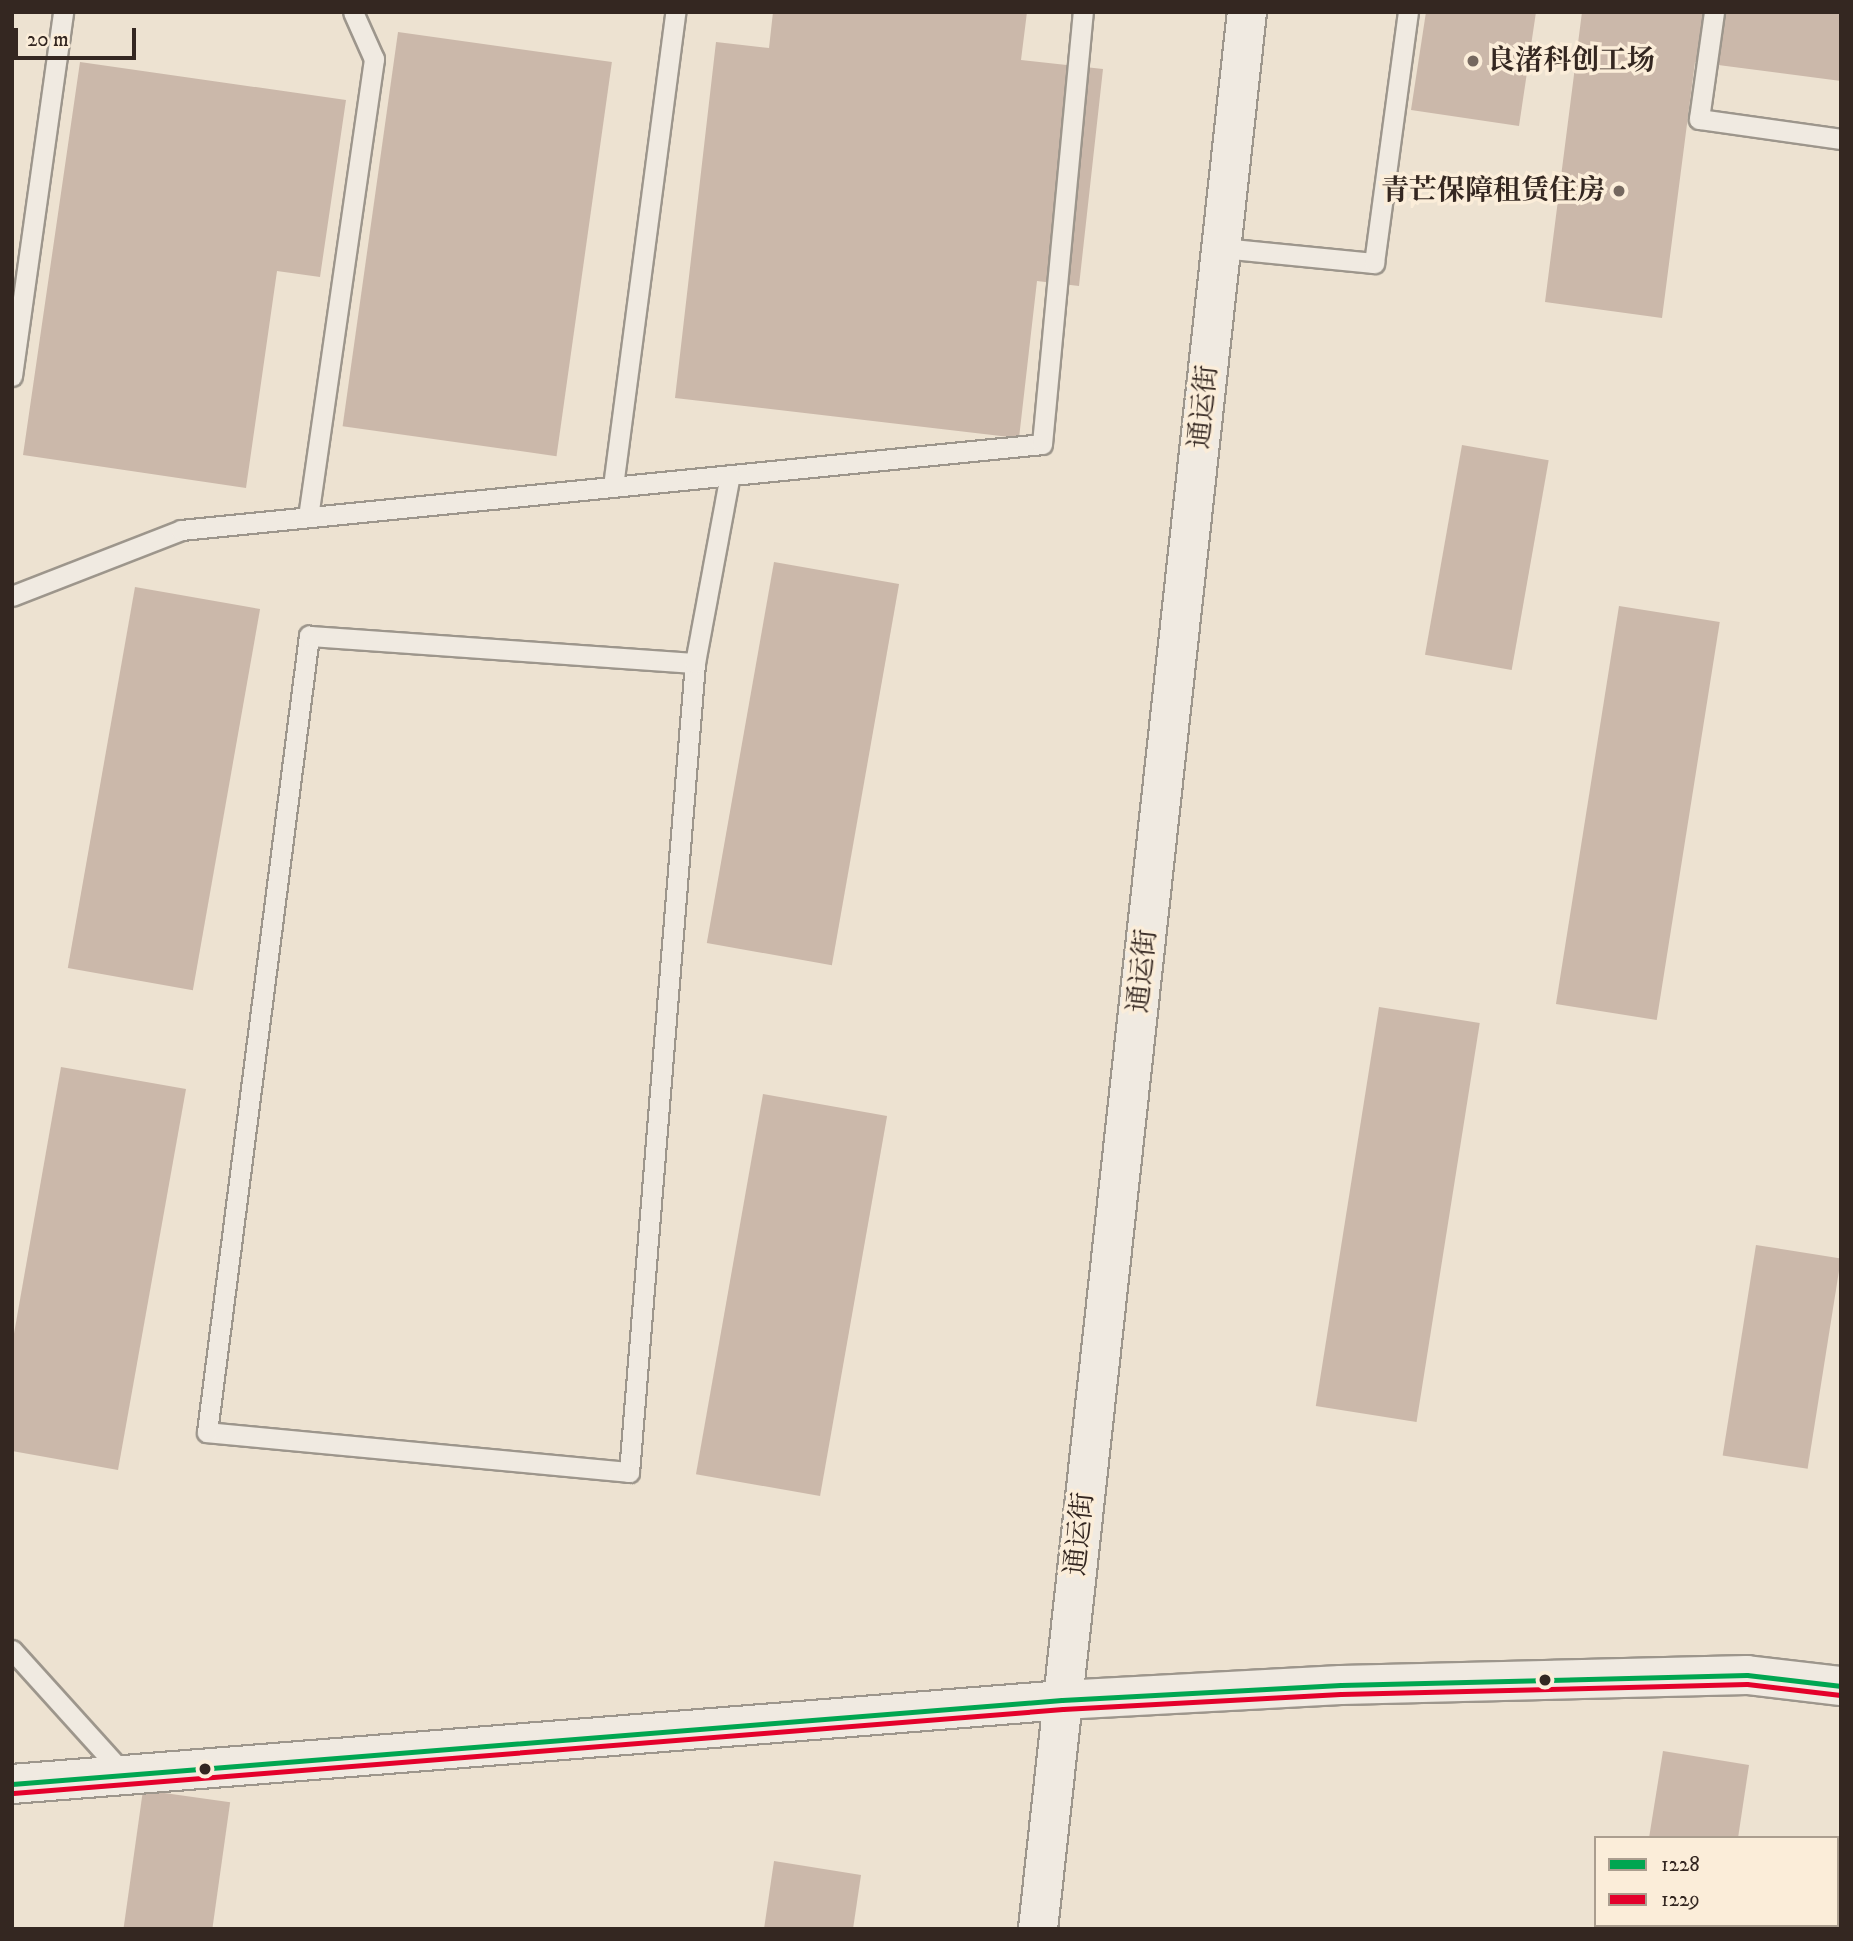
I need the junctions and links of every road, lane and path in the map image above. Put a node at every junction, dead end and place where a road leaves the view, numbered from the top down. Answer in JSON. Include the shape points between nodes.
{"nodes":[{"id":1,"x":63,"y":12,"type":"edge"},
{"id":2,"x":353,"y":12,"type":"edge"},
{"id":3,"x":674,"y":12,"type":"edge"},
{"id":4,"x":1083,"y":12,"type":"edge"},
{"id":5,"x":1247,"y":12,"type":"edge"},
{"id":6,"x":1408,"y":12,"type":"edge"},
{"id":7,"x":1714,"y":12,"type":"edge"},
{"id":8,"x":1841,"y":139,"type":"edge"},
{"id":9,"x":1221,"y":248,"type":"junction"},
{"id":10,"x":12,"y":376,"type":"edge"},
{"id":11,"x":730,"y":475,"type":"junction"},
{"id":12,"x":613,"y":486,"type":"junction"},
{"id":13,"x":308,"y":517,"type":"junction"},
{"id":14,"x":12,"y":596,"type":"edge"},
{"id":15,"x":695,"y":663,"type":"junction"},
{"id":16,"x":12,"y":1650,"type":"edge"},
{"id":17,"x":1841,"y":1686,"type":"edge"},
{"id":18,"x":1062,"y":1700,"type":"junction"},
{"id":19,"x":125,"y":1775,"type":"junction"},
{"id":20,"x":12,"y":1784,"type":"edge"},
{"id":21,"x":1038,"y":1929,"type":"edge"}],
"edges":[{"from":1,"to":10,"type":"lane"},
{"from":2,"to":13,"type":"lane","via":[[374,58]]},
{"from":3,"to":12,"type":"lane"},
{"from":4,"to":11,"type":"lane","via":[[1042,443]]},
{"from":5,"to":9,"type":"street","name":"通运街"},
{"from":6,"to":9,"type":"lane","via":[[1374,263]]},
{"from":7,"to":8,"type":"lane","via":[[1699,119]]},
{"from":9,"to":18,"type":"street","name":"通运街"},
{"from":11,"to":12,"type":"lane"},
{"from":11,"to":15,"type":"lane"},
{"from":12,"to":13,"type":"lane"},
{"from":13,"to":14,"type":"lane","via":[[181,530]]},
{"from":15,"to":15,"type":"lane","via":[[309,636],[207,1432],[629,1472]]},
{"from":16,"to":19,"type":"lane"},
{"from":17,"to":18,"type":"street","via":[[1747,1675],[1520,1678]]},
{"from":18,"to":19,"type":"street"},
{"from":18,"to":21,"type":"street","name":"通运街"},
{"from":19,"to":20,"type":"street"}]}
